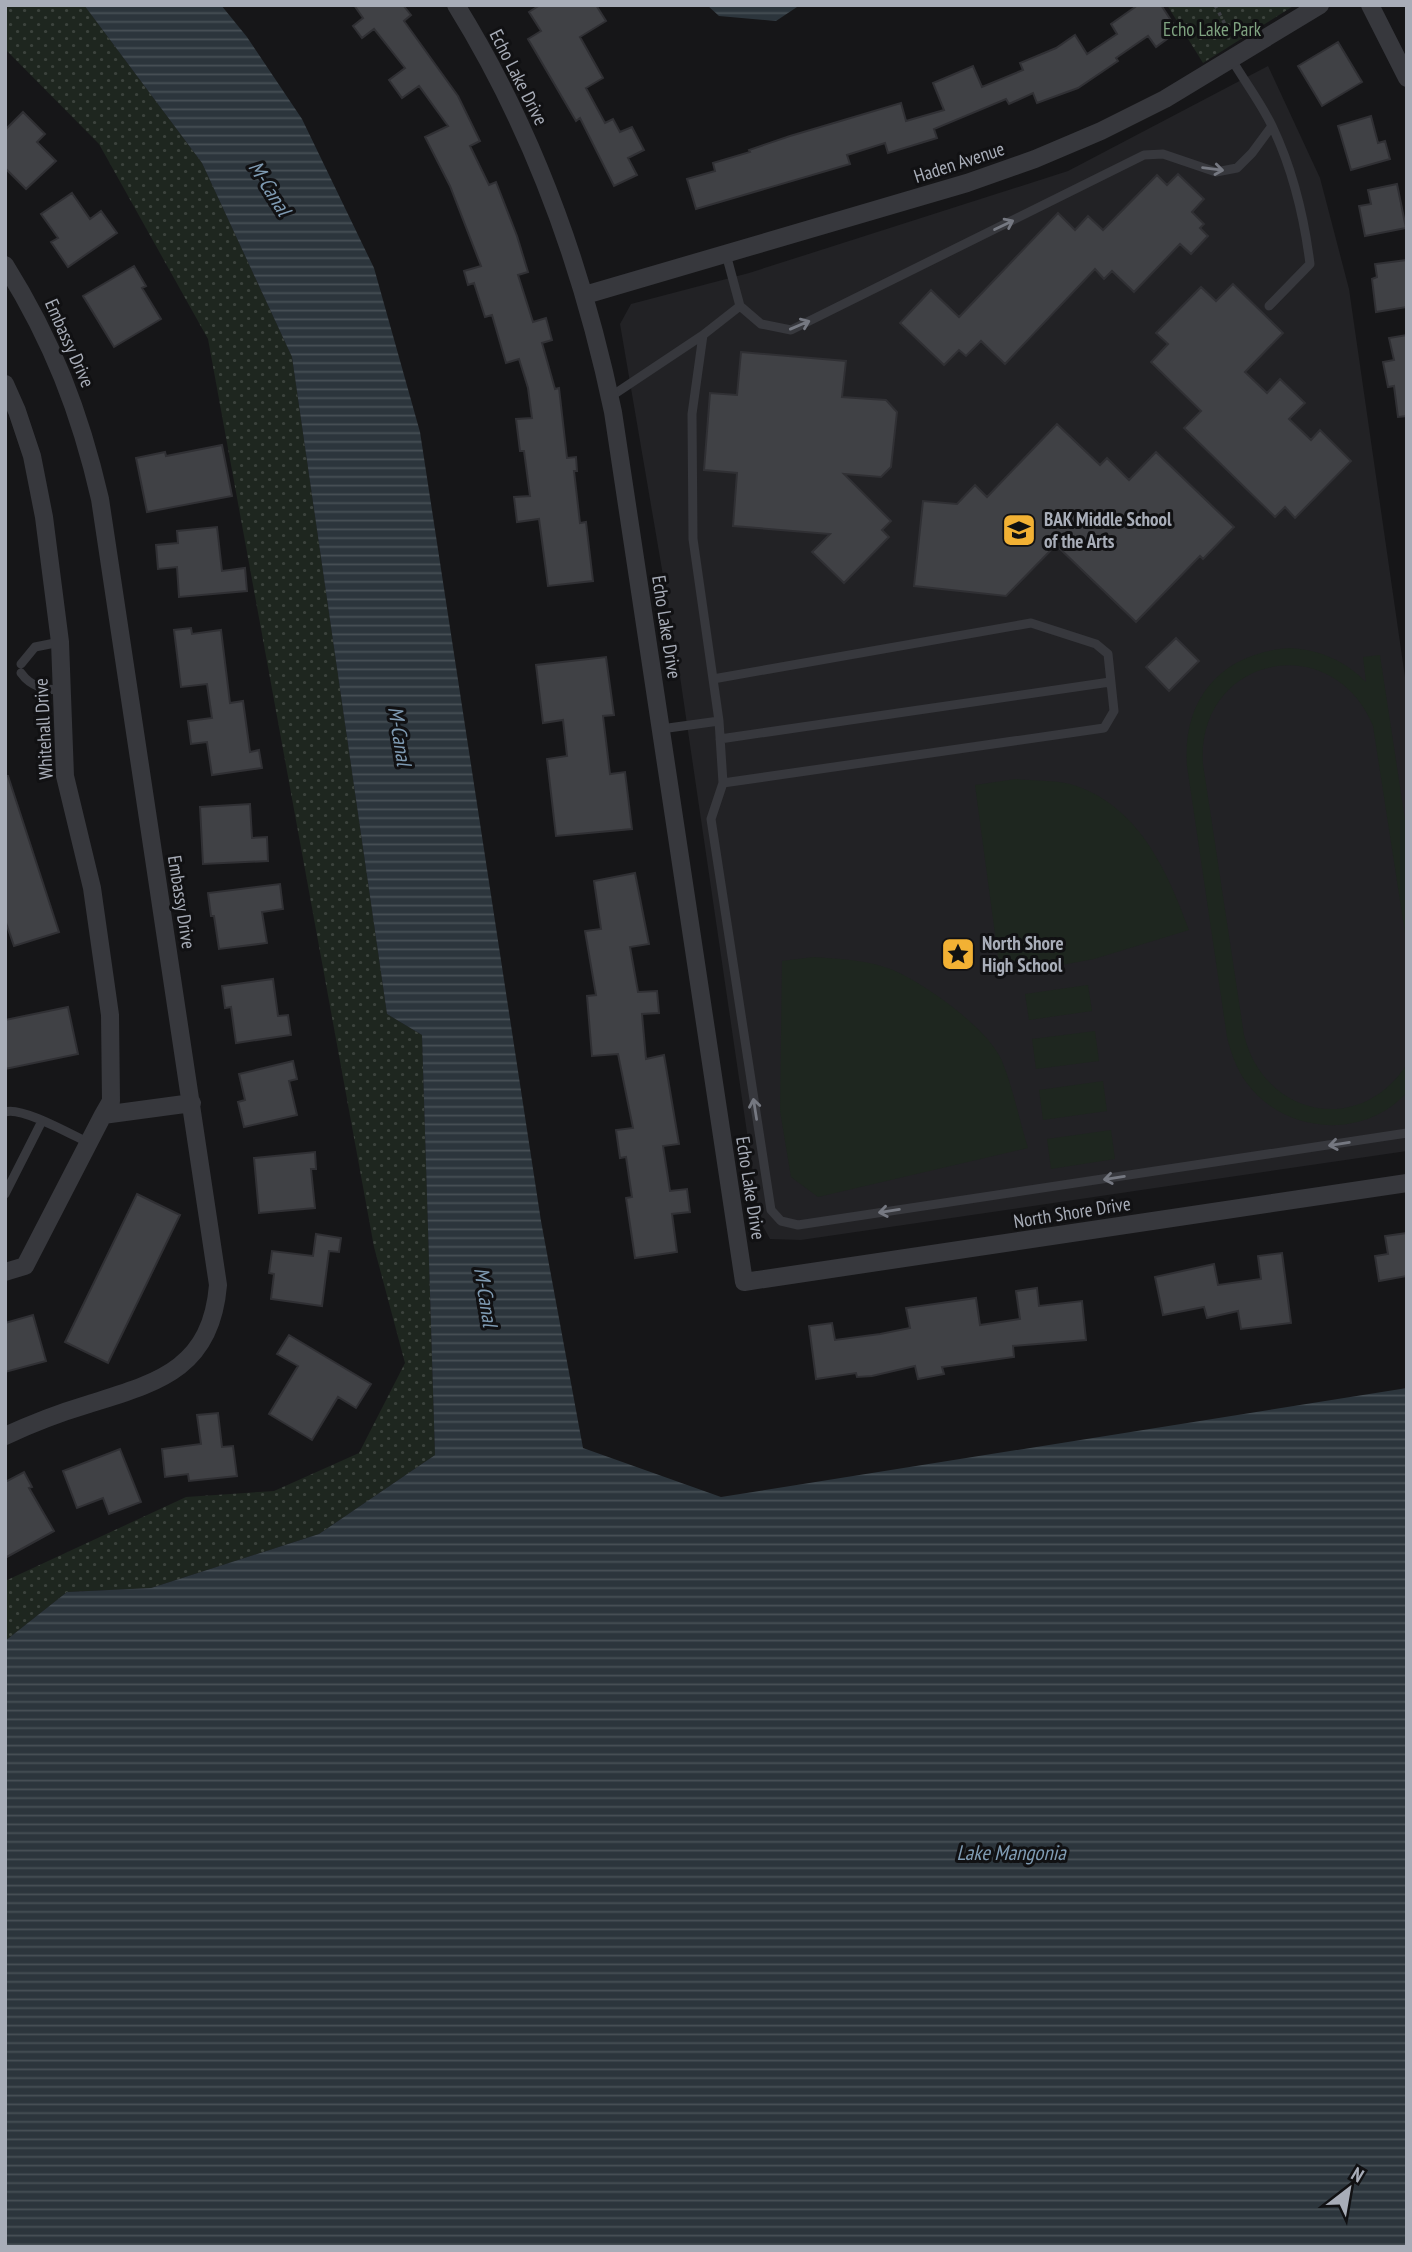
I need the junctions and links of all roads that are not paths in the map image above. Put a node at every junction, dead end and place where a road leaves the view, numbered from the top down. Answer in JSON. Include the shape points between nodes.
{"nodes":[{"id":1,"x":456,"y":5,"type":"edge"},
{"id":2,"x":1320,"y":5,"type":"edge"},
{"id":3,"x":1370,"y":5,"type":"edge"},
{"id":4,"x":1232,"y":60,"type":"junction"},
{"id":5,"x":1407,"y":78,"type":"edge"},
{"id":6,"x":1272,"y":125,"type":"junction"},
{"id":7,"x":726,"y":254,"type":"junction"},
{"id":8,"x":5,"y":265,"type":"edge"},
{"id":9,"x":585,"y":295,"type":"junction"},
{"id":10,"x":740,"y":306,"type":"junction"},
{"id":11,"x":1269,"y":306,"type":"dead end"},
{"id":12,"x":703,"y":335,"type":"junction"},
{"id":13,"x":5,"y":383,"type":"edge"},
{"id":14,"x":610,"y":397,"type":"junction"},
{"id":15,"x":60,"y":642,"type":"junction"},
{"id":16,"x":713,"y":679,"type":"junction"},
{"id":17,"x":1110,"y":682,"type":"junction"},
{"id":18,"x":62,"y":690,"type":"junction"},
{"id":19,"x":719,"y":722,"type":"junction"},
{"id":20,"x":661,"y":729,"type":"junction"},
{"id":21,"x":720,"y":740,"type":"junction"},
{"id":22,"x":723,"y":783,"type":"junction"},
{"id":23,"x":191,"y":1103,"type":"junction"},
{"id":24,"x":5,"y":1112,"type":"edge"},
{"id":25,"x":103,"y":1115,"type":"junction"},
{"id":26,"x":42,"y":1121,"type":"junction"},
{"id":27,"x":1407,"y":1133,"type":"edge"},
{"id":28,"x":89,"y":1143,"type":"junction"},
{"id":29,"x":1407,"y":1183,"type":"edge"},
{"id":30,"x":5,"y":1194,"type":"edge"},
{"id":31,"x":5,"y":1272,"type":"edge"},
{"id":32,"x":744,"y":1282,"type":"joint"},
{"id":33,"x":5,"y":1436,"type":"edge"}],
"edges":[{"from":1,"to":9,"type":"street","name":"Echo Lake Drive","via":[[537,159]]},
{"from":2,"to":4,"type":"street","name":"Haden Avenue"},
{"from":3,"to":5,"type":"street"},
{"from":4,"to":6,"type":"lane"},
{"from":4,"to":7,"type":"street","name":"Haden Avenue","via":[[1165,99],[1035,159]]},
{"from":10,"to":6,"type":"lane","one_way":true,"via":[[761,324],[791,330],[1144,155],[1163,154],[1216,172],[1237,168]]},
{"from":6,"to":11,"type":"lane","via":[[1299,196],[1310,264]]},
{"from":7,"to":9,"type":"street","name":"Haden Avenue"},
{"from":7,"to":10,"type":"lane"},
{"from":8,"to":23,"type":"street","name":"Embassy Drive","via":[[52,348],[72,397],[100,499]]},
{"from":9,"to":14,"type":"street","name":"Echo Lake Drive"},
{"from":10,"to":12,"type":"lane"},
{"from":12,"to":14,"type":"lane"},
{"from":12,"to":16,"type":"lane","via":[[692,414],[693,539]]},
{"from":13,"to":15,"type":"street","name":"Whitehall Drive","via":[[32,456]]},
{"from":14,"to":20,"type":"street","name":"Echo Lake Drive"},
{"from":15,"to":18,"type":"street","name":"Whitehall Drive"},
{"from":15,"to":18,"type":"lane","via":[[35,647],[21,668],[27,681],[38,687]]},
{"from":16,"to":17,"type":"lane","via":[[1031,624],[1096,644],[1108,654]]},
{"from":16,"to":19,"type":"lane"},
{"from":17,"to":21,"type":"lane"},
{"from":17,"to":22,"type":"lane","via":[[1114,711],[1104,728]]},
{"from":18,"to":25,"type":"street","name":"Whitehall Drive","via":[[65,776],[92,888],[110,1016],[111,1101]]},
{"from":19,"to":20,"type":"lane"},
{"from":19,"to":21,"type":"lane"},
{"from":20,"to":32,"type":"street","name":"Echo Lake Drive"},
{"from":21,"to":22,"type":"lane"},
{"from":27,"to":22,"type":"lane","one_way":true,"via":[[798,1225],[781,1221],[771,1210],[711,819]]},
{"from":23,"to":25,"type":"street"},
{"from":23,"to":33,"type":"street","name":"Embassy Drive","via":[[217,1272],[214,1312],[205,1336],[184,1363],[163,1378]]},
{"from":24,"to":26,"type":"lane"},
{"from":25,"to":28,"type":"street","name":"Whitehall Drive"},
{"from":26,"to":28,"type":"lane"},
{"from":26,"to":30,"type":"lane"},
{"from":28,"to":31,"type":"street","name":"Whitehall Drive","via":[[25,1266]]},
{"from":29,"to":32,"type":"street","name":"North Shore Drive"}]}
